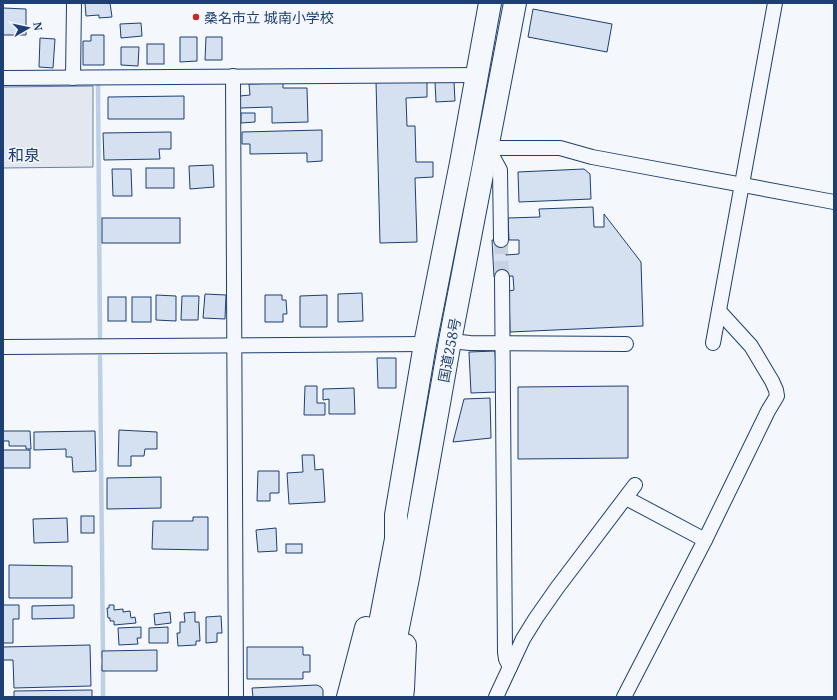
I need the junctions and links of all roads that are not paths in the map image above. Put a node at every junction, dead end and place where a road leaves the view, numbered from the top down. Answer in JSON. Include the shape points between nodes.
{"nodes":[{"id":1,"x":74,"y":3,"type":"edge"},
{"id":2,"x":490,"y":3,"type":"edge"},
{"id":3,"x":515,"y":3,"type":"edge"},
{"id":4,"x":775,"y":3,"type":"edge"},
{"id":5,"x":478,"y":75,"type":"junction"},
{"id":6,"x":233,"y":76,"type":"junction"},
{"id":7,"x":3,"y":78,"type":"edge"},
{"id":8,"x":72,"y":78,"type":"junction"},
{"id":9,"x":488,"y":148,"type":"junction"},
{"id":10,"x":741,"y":185,"type":"junction"},
{"id":11,"x":834,"y":202,"type":"edge"},
{"id":12,"x":501,"y":240,"type":"tunnel mouth"},
{"id":13,"x":502,"y":277,"type":"tunnel mouth"},
{"id":14,"x":719,"y":311,"type":"junction"},
{"id":15,"x":450,"y":341,"type":"junction"},
{"id":16,"x":503,"y":343,"type":"junction"},
{"id":17,"x":713,"y":343,"type":"dead end"},
{"id":18,"x":425,"y":344,"type":"junction"},
{"id":19,"x":626,"y":344,"type":"dead end"},
{"id":20,"x":234,"y":346,"type":"junction"},
{"id":21,"x":3,"y":347,"type":"edge"},
{"id":22,"x":636,"y":485,"type":"dead end"},
{"id":23,"x":626,"y":498,"type":"junction"},
{"id":24,"x":396,"y":515,"type":"junction"},
{"id":25,"x":704,"y":540,"type":"junction"},
{"id":26,"x":408,"y":578,"type":"junction"},
{"id":27,"x":510,"y":667,"type":"junction"},
{"id":28,"x":629,"y":695,"type":"edge"},
{"id":29,"x":236,"y":697,"type":"edge"},
{"id":30,"x":348,"y":697,"type":"edge"},
{"id":31,"x":366,"y":697,"type":"edge"},
{"id":32,"x":384,"y":697,"type":"edge"},
{"id":33,"x":402,"y":697,"type":"edge"},
{"id":34,"x":496,"y":697,"type":"edge"}],
"edges":[{"from":1,"to":8,"type":"street"},
{"from":2,"to":5,"type":"highway","name":"国道258号"},
{"from":3,"to":9,"type":"highway","name":"国道258号"},
{"from":4,"to":10,"type":"street"},
{"from":5,"to":6,"type":"street"},
{"from":5,"to":18,"type":"highway","name":"国道258号"},
{"from":6,"to":8,"type":"street"},
{"from":6,"to":20,"type":"street"},
{"from":7,"to":8,"type":"street"},
{"from":9,"to":10,"type":"street","via":[[560,148],[592,157]]},
{"from":9,"to":12,"type":"street","via":[[500,170]]},
{"from":9,"to":15,"type":"highway","name":"国道258号"},
{"from":10,"to":11,"type":"street"},
{"from":10,"to":14,"type":"street"},
{"from":13,"to":16,"type":"street"},
{"from":14,"to":17,"type":"street"},
{"from":14,"to":25,"type":"street","via":[[751,346],[772,381],[777,396]]},
{"from":15,"to":16,"type":"street"},
{"from":15,"to":26,"type":"highway","name":"国道258号"},
{"from":16,"to":19,"type":"street"},
{"from":16,"to":27,"type":"street","via":[[505,652]]},
{"from":18,"to":20,"type":"street"},
{"from":18,"to":24,"type":"highway","name":"国道258号"},
{"from":20,"to":21,"type":"street"},
{"from":20,"to":29,"type":"street"},
{"from":22,"to":23,"type":"street"},
{"from":23,"to":25,"type":"street"},
{"from":23,"to":27,"type":"street","via":[[557,588],[523,639]]},
{"from":24,"to":30,"type":"highway","via":[[387,537]]},
{"from":24,"to":31,"type":"highway","name":"国道258号","via":[[396,539]]},
{"from":25,"to":28,"type":"street"},
{"from":26,"to":32,"type":"highway","name":"国道258号"},
{"from":26,"to":33,"type":"highway"},
{"from":27,"to":34,"type":"street"}]}
